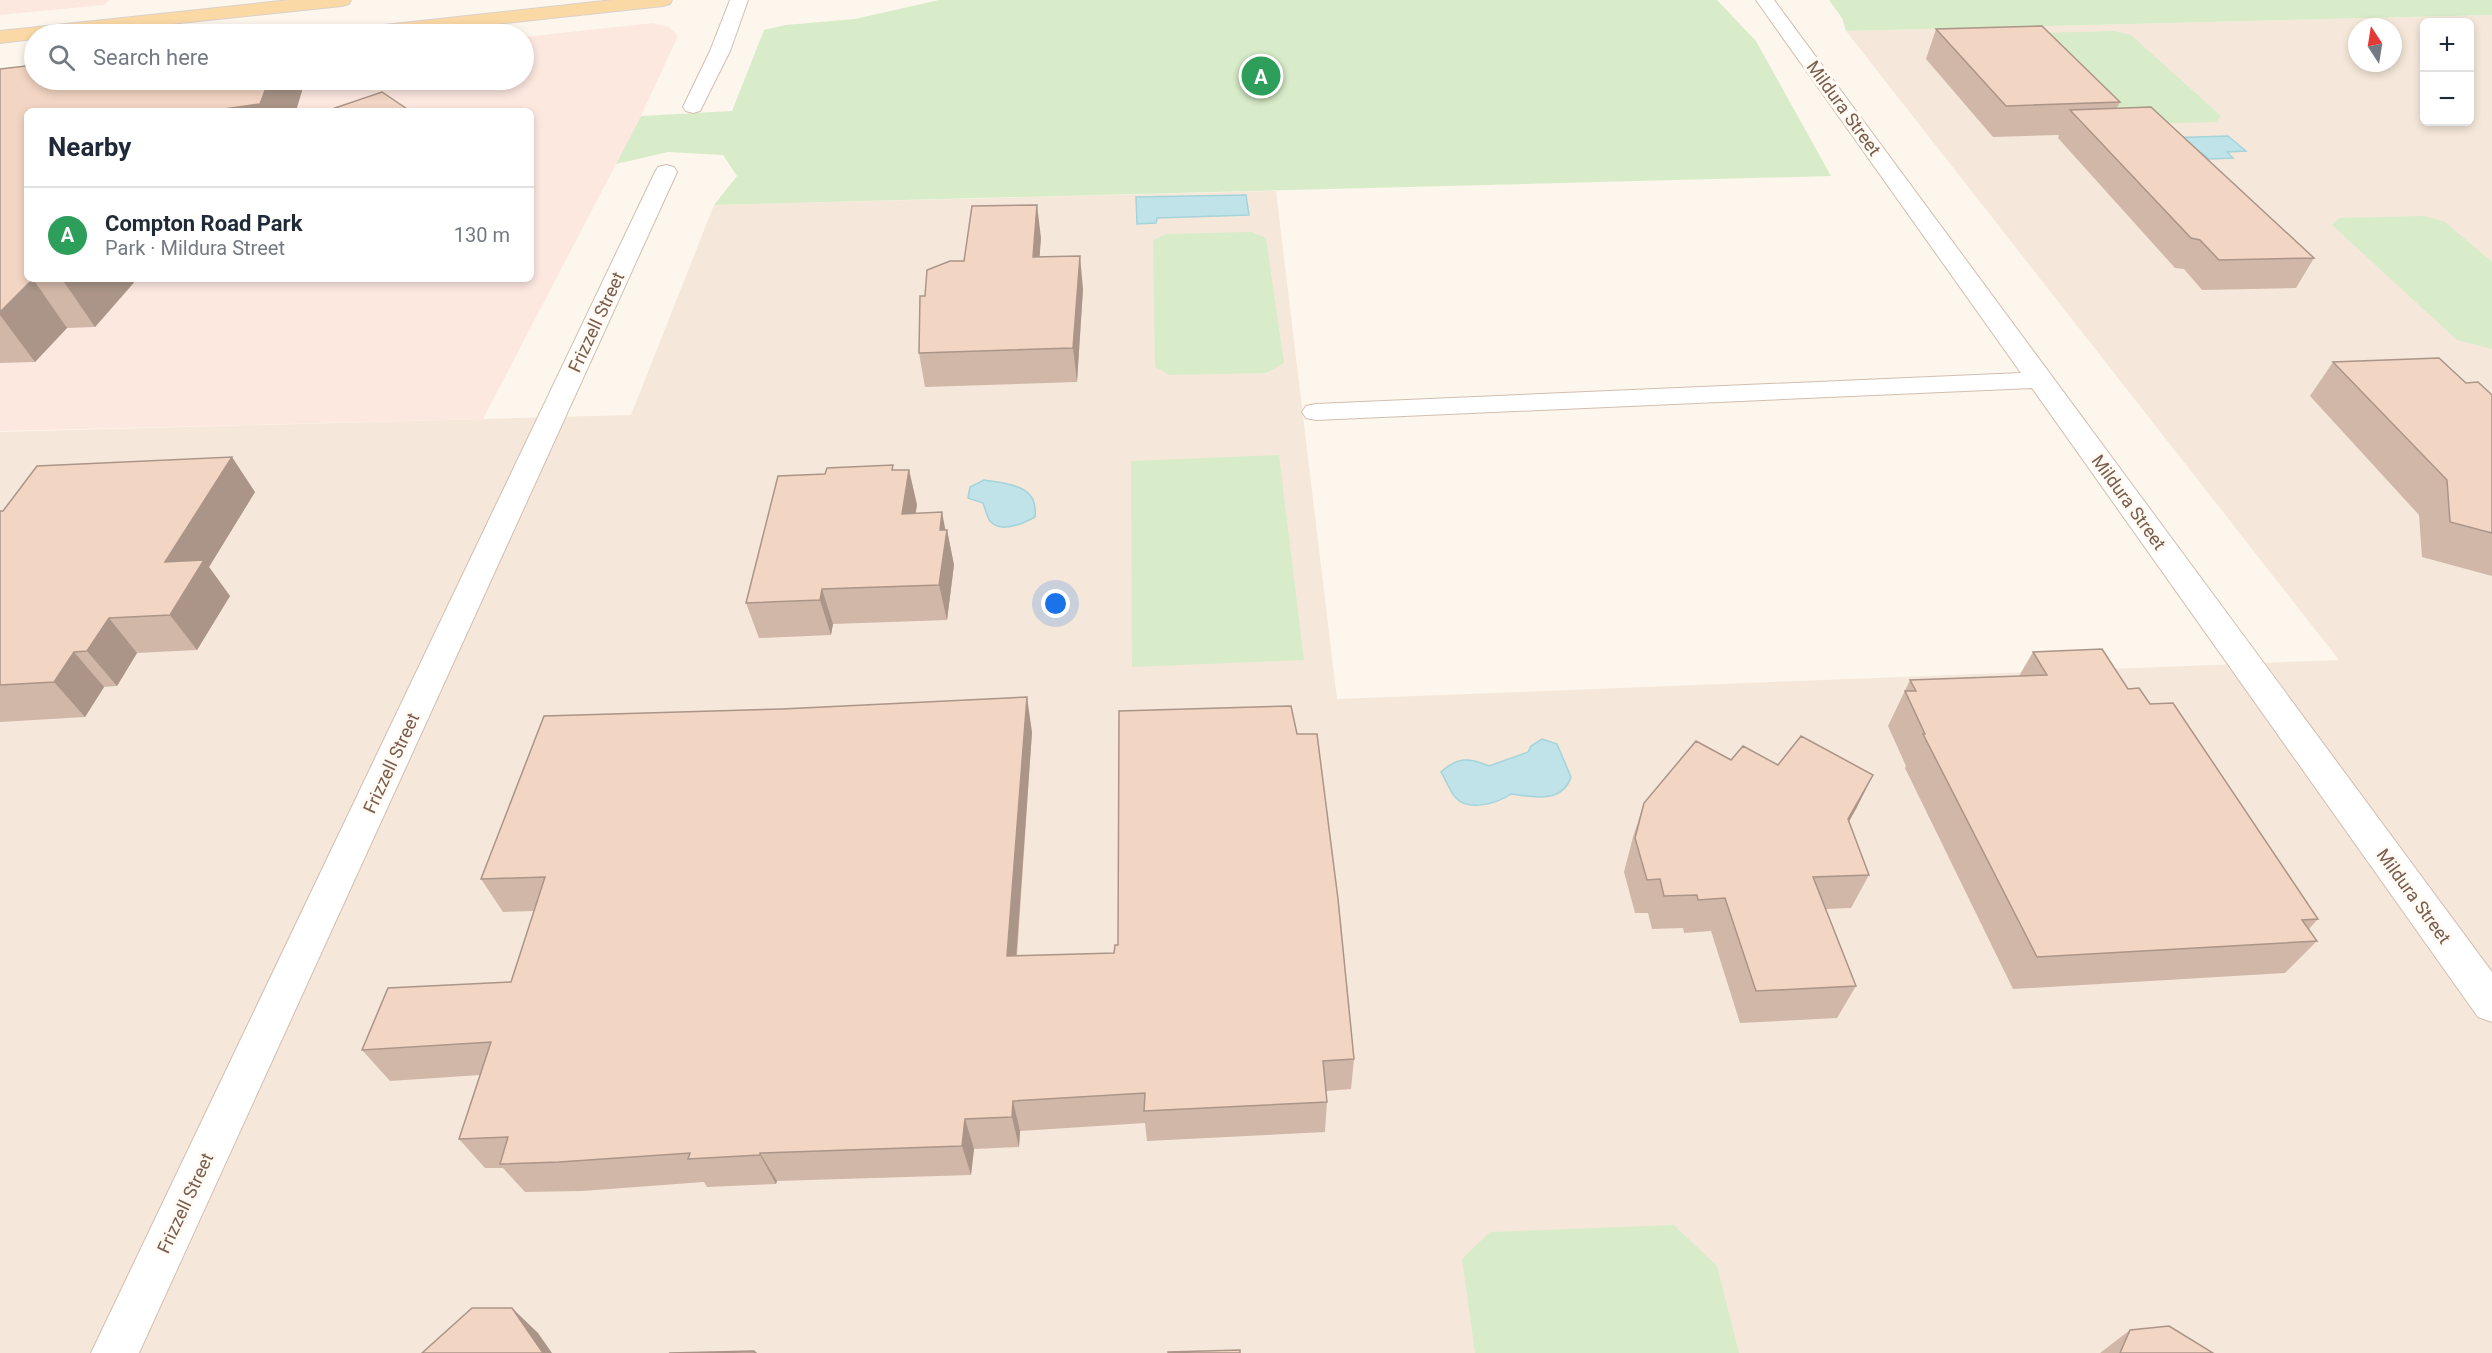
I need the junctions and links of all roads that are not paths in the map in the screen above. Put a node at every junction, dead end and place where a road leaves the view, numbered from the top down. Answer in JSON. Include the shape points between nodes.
{"nodes":[{"id":1,"x":342,"y":0,"type":"edge"},
{"id":2,"x":663,"y":0,"type":"edge"},
{"id":3,"x":739,"y":0,"type":"edge"},
{"id":4,"x":1765,"y":0,"type":"edge"},
{"id":5,"x":120,"y":24,"type":"edge"},
{"id":6,"x":447,"y":24,"type":"edge"},
{"id":7,"x":24,"y":34,"type":"edge"},
{"id":8,"x":0,"y":37,"type":"edge"},
{"id":9,"x":693,"y":107,"type":"dead end"},
{"id":10,"x":666,"y":172,"type":"dead end"},
{"id":11,"x":2040,"y":380,"type":"junction"},
{"id":12,"x":1316,"y":412,"type":"dead end"},
{"id":13,"x":2492,"y":1004,"type":"edge"},
{"id":14,"x":115,"y":1353,"type":"edge"}],
"edges":[{"from":1,"to":5,"type":"main road"},
{"from":2,"to":6,"type":"main road"},
{"from":3,"to":9,"type":"street","via":[[734,21]]},
{"from":4,"to":11,"type":"street","name":"Mildura Street"},
{"from":7,"to":8,"type":"main road"},
{"from":10,"to":14,"type":"street","name":"Frizzell Street"},
{"from":11,"to":12,"type":"street"},
{"from":11,"to":13,"type":"street","name":"Mildura Street"}]}
